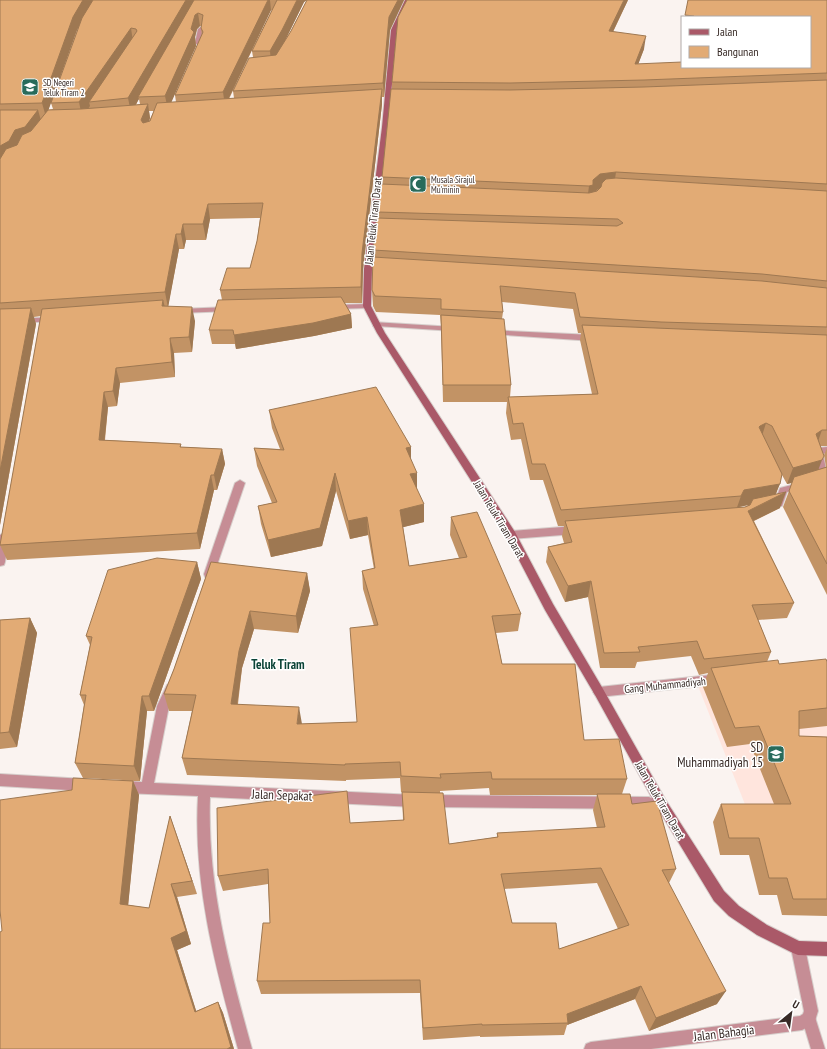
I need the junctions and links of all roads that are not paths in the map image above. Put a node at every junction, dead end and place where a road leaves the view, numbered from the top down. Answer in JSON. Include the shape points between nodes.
{"nodes":[{"id":1,"x":408,"y":0,"type":"edge"},
{"id":2,"x":201,"y":29,"type":"edge"},
{"id":3,"x":195,"y":59,"type":"edge"},
{"id":4,"x":387,"y":100,"type":"junction"},
{"id":5,"x":394,"y":100,"type":"edge"},
{"id":6,"x":380,"y":101,"type":"edge"},
{"id":7,"x":367,"y":306,"type":"junction"},
{"id":8,"x":322,"y":307,"type":"edge"},
{"id":9,"x":238,"y":309,"type":"edge"},
{"id":10,"x":168,"y":312,"type":"edge"},
{"id":11,"x":65,"y":318,"type":"edge"},
{"id":12,"x":0,"y":322,"type":"edge"},
{"id":13,"x":376,"y":324,"type":"junction"},
{"id":14,"x":462,"y":330,"type":"edge"},
{"id":15,"x":485,"y":331,"type":"edge"},
{"id":16,"x":602,"y":339,"type":"edge"},
{"id":17,"x":827,"y":450,"type":"edge"},
{"id":18,"x":240,"y":484,"type":"dead end"},
{"id":19,"x":764,"y":507,"type":"edge"},
{"id":20,"x":588,"y":529,"type":"edge"},
{"id":21,"x":5,"y":531,"type":"edge"},
{"id":22,"x":511,"y":535,"type":"junction"},
{"id":23,"x":0,"y":562,"type":"edge"},
{"id":24,"x":207,"y":581,"type":"edge"},
{"id":25,"x":732,"y":677,"type":"edge"},
{"id":26,"x":175,"y":678,"type":"edge"},
{"id":27,"x":598,"y":692,"type":"junction"},
{"id":28,"x":0,"y":780,"type":"edge"},
{"id":29,"x":147,"y":788,"type":"junction"},
{"id":30,"x":204,"y":792,"type":"junction"},
{"id":31,"x":661,"y":804,"type":"junction"},
{"id":32,"x":798,"y":948,"type":"junction"},
{"id":33,"x":827,"y":949,"type":"edge"},
{"id":34,"x":809,"y":1019,"type":"junction"},
{"id":35,"x":245,"y":1049,"type":"edge"},
{"id":36,"x":591,"y":1049,"type":"edge"},
{"id":37,"x":818,"y":1049,"type":"edge"}],
"edges":[{"from":1,"to":4,"type":"street","name":"Jalan Teluk Tiram Darat","via":[[394,30]]},
{"from":2,"to":3,"type":"street","via":[[198,43],[201,45]]},
{"from":4,"to":5,"type":"street"},
{"from":4,"to":6,"type":"street"},
{"from":4,"to":7,"type":"street","name":"Jalan Teluk Tiram Darat","via":[[380,195]]},
{"from":7,"to":8,"type":"street"},
{"from":7,"to":13,"type":"street","name":"Jalan Teluk Tiram Darat"},
{"from":9,"to":10,"type":"street"},
{"from":11,"to":12,"type":"street","via":[[41,324]]},
{"from":13,"to":14,"type":"street"},
{"from":13,"to":22,"type":"street","name":"Jalan Teluk Tiram Darat"},
{"from":15,"to":16,"type":"street"},
{"from":17,"to":19,"type":"street","via":[[816,451],[824,472],[821,479],[782,487],[779,504]]},
{"from":18,"to":24,"type":"street"},
{"from":20,"to":22,"type":"street"},
{"from":21,"to":23,"type":"street"},
{"from":22,"to":27,"type":"street","name":"Jalan Teluk Tiram Darat"},
{"from":25,"to":27,"type":"street","name":"Gang Muhammadiyah"},
{"from":26,"to":29,"type":"street","via":[[163,706]]},
{"from":27,"to":31,"type":"street","name":"Jalan Teluk Tiram Darat"},
{"from":28,"to":29,"type":"street","name":"Jalan Sepakat"},
{"from":29,"to":30,"type":"street","name":"Jalan Sepakat"},
{"from":30,"to":31,"type":"street","name":"Jalan Sepakat","via":[[449,802]]},
{"from":30,"to":35,"type":"street","via":[[201,820],[202,850],[210,904]]},
{"from":31,"to":32,"type":"street","name":"Jalan Teluk Tiram Darat","via":[[719,896],[734,911],[762,930]]},
{"from":32,"to":33,"type":"street","name":"Jalan Teluk Tiram Darat"},
{"from":32,"to":34,"type":"street","via":[[811,1012]]},
{"from":34,"to":36,"type":"street","name":"Jalan Bahagia","via":[[802,1023]]},
{"from":34,"to":37,"type":"street"}]}
